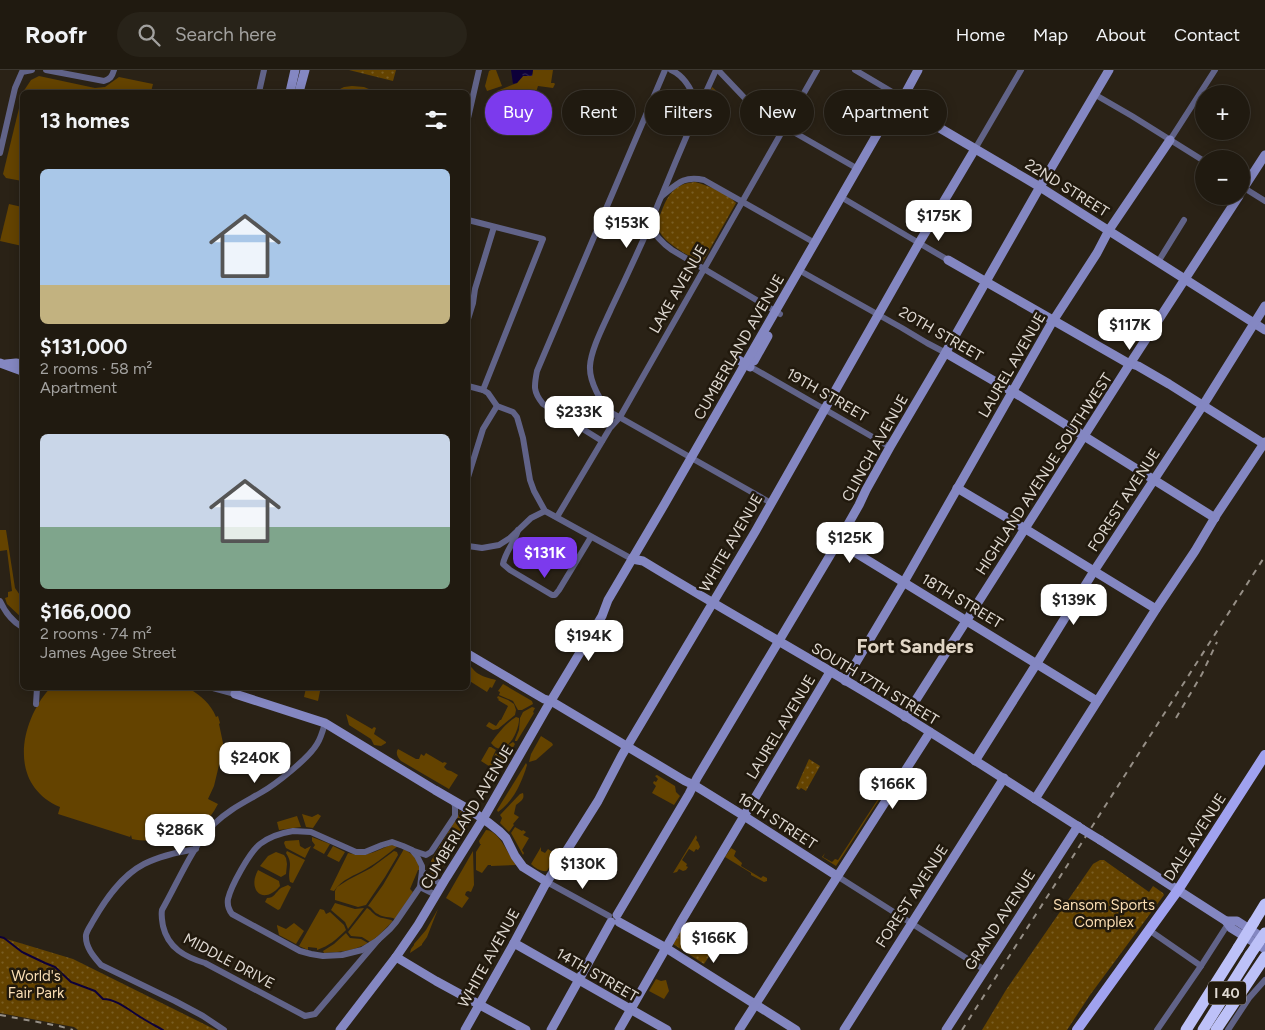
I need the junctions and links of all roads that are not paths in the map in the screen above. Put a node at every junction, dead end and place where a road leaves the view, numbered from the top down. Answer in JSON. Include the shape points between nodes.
{"nodes":[{"id":1,"x":32,"y":70,"type":"edge"},
{"id":2,"x":46,"y":70,"type":"edge"},
{"id":3,"x":114,"y":70,"type":"edge"},
{"id":4,"x":264,"y":70,"type":"edge"},
{"id":5,"x":295,"y":70,"type":"edge"},
{"id":6,"x":305,"y":70,"type":"edge"},
{"id":7,"x":479,"y":70,"type":"edge"},
{"id":8,"x":666,"y":70,"type":"edge"},
{"id":9,"x":671,"y":70,"type":"edge"},
{"id":10,"x":717,"y":70,"type":"edge"},
{"id":11,"x":817,"y":70,"type":"edge"},
{"id":12,"x":855,"y":70,"type":"edge"},
{"id":13,"x":918,"y":70,"type":"edge"},
{"id":14,"x":1021,"y":70,"type":"edge"},
{"id":15,"x":1109,"y":70,"type":"edge"},
{"id":16,"x":1215,"y":70,"type":"edge"},
{"id":17,"x":259,"y":90,"type":"edge"},
{"id":18,"x":290,"y":90,"type":"edge"},
{"id":19,"x":300,"y":90,"type":"edge"},
{"id":20,"x":690,"y":90,"type":"edge"},
{"id":21,"x":708,"y":90,"type":"edge"},
{"id":22,"x":805,"y":90,"type":"edge"},
{"id":23,"x":889,"y":90,"type":"edge"},
{"id":24,"x":906,"y":90,"type":"edge"},
{"id":25,"x":740,"y":94,"type":"edge"},
{"id":26,"x":1094,"y":94,"type":"junction"},
{"id":27,"x":470,"y":109,"type":"edge"},
{"id":28,"x":947,"y":132,"type":"edge"},
{"id":29,"x":687,"y":135,"type":"edge"},
{"id":30,"x":779,"y":135,"type":"edge"},
{"id":31,"x":799,"y":135,"type":"edge"},
{"id":32,"x":877,"y":135,"type":"edge"},
{"id":33,"x":883,"y":135,"type":"edge"},
{"id":34,"x":1170,"y":140,"type":"junction"},
{"id":35,"x":975,"y":148,"type":"junction"},
{"id":36,"x":0,"y":153,"type":"edge"},
{"id":37,"x":1195,"y":155,"type":"edge"},
{"id":38,"x":1265,"y":155,"type":"edge"},
{"id":39,"x":858,"y":169,"type":"junction"},
{"id":40,"x":1250,"y":177,"type":"edge"},
{"id":41,"x":1040,"y":187,"type":"junction"},
{"id":42,"x":1250,"y":193,"type":"edge"},
{"id":43,"x":661,"y":197,"type":"junction"},
{"id":44,"x":844,"y":199,"type":"junction"},
{"id":45,"x":743,"y":201,"type":"junction"},
{"id":46,"x":1265,"y":201,"type":"edge"},
{"id":47,"x":1233,"y":205,"type":"edge"},
{"id":48,"x":1184,"y":220,"type":"dead end"},
{"id":49,"x":470,"y":221,"type":"edge"},
{"id":50,"x":650,"y":225,"type":"junction"},
{"id":51,"x":494,"y":227,"type":"junction"},
{"id":52,"x":1109,"y":230,"type":"junction"},
{"id":53,"x":815,"y":243,"type":"junction"},
{"id":54,"x":919,"y":243,"type":"junction"},
{"id":55,"x":948,"y":260,"type":"joint"},
{"id":56,"x":1158,"y":262,"type":"junction"},
{"id":57,"x":704,"y":269,"type":"junction"},
{"id":58,"x":802,"y":271,"type":"junction"},
{"id":59,"x":1185,"y":279,"type":"junction"},
{"id":60,"x":986,"y":280,"type":"junction"},
{"id":61,"x":1265,"y":306,"type":"edge"},
{"id":62,"x":470,"y":313,"type":"edge"},
{"id":63,"x":778,"y":313,"type":"junction"},
{"id":64,"x":878,"y":315,"type":"junction"},
{"id":65,"x":1054,"y":320,"type":"junction"},
{"id":66,"x":1254,"y":323,"type":"junction"},
{"id":67,"x":1265,"y":330,"type":"edge"},
{"id":68,"x":946,"y":352,"type":"junction"},
{"id":69,"x":3,"y":363,"type":"edge"},
{"id":70,"x":745,"y":363,"type":"junction"},
{"id":71,"x":20,"y":364,"type":"edge"},
{"id":72,"x":1131,"y":364,"type":"junction"},
{"id":73,"x":20,"y":370,"type":"edge"},
{"id":74,"x":470,"y":387,"type":"edge"},
{"id":75,"x":483,"y":390,"type":"junction"},
{"id":76,"x":1012,"y":391,"type":"junction"},
{"id":77,"x":1203,"y":405,"type":"junction"},
{"id":78,"x":497,"y":406,"type":"junction"},
{"id":79,"x":824,"y":409,"type":"junction"},
{"id":80,"x":620,"y":417,"type":"junction"},
{"id":81,"x":1085,"y":436,"type":"junction"},
{"id":82,"x":602,"y":441,"type":"junction"},
{"id":83,"x":1265,"y":443,"type":"edge"},
{"id":84,"x":890,"y":447,"type":"junction"},
{"id":85,"x":694,"y":458,"type":"junction"},
{"id":86,"x":470,"y":471,"type":"edge"},
{"id":87,"x":1153,"y":480,"type":"junction"},
{"id":88,"x":957,"y":488,"type":"junction"},
{"id":89,"x":771,"y":503,"type":"junction"},
{"id":90,"x":545,"y":511,"type":"junction"},
{"id":91,"x":557,"y":517,"type":"junction"},
{"id":92,"x":1215,"y":518,"type":"junction"},
{"id":93,"x":1026,"y":529,"type":"junction"},
{"id":94,"x":518,"y":530,"type":"junction"},
{"id":95,"x":591,"y":537,"type":"junction"},
{"id":96,"x":838,"y":542,"type":"junction"},
{"id":97,"x":470,"y":546,"type":"edge"},
{"id":98,"x":635,"y":560,"type":"junction"},
{"id":99,"x":1094,"y":571,"type":"junction"},
{"id":100,"x":904,"y":582,"type":"junction"},
{"id":101,"x":0,"y":601,"type":"edge"},
{"id":102,"x":712,"y":603,"type":"junction"},
{"id":103,"x":1156,"y":610,"type":"junction"},
{"id":104,"x":967,"y":621,"type":"junction"},
{"id":105,"x":20,"y":626,"type":"edge"},
{"id":106,"x":779,"y":642,"type":"junction"},
{"id":107,"x":470,"y":650,"type":"edge"},
{"id":108,"x":470,"y":655,"type":"edge"},
{"id":109,"x":1037,"y":663,"type":"junction"},
{"id":110,"x":830,"y":672,"type":"junction"},
{"id":111,"x":845,"y":681,"type":"junction"},
{"id":112,"x":37,"y":690,"type":"edge"},
{"id":113,"x":220,"y":690,"type":"edge"},
{"id":114,"x":235,"y":694,"type":"joint"},
{"id":115,"x":1097,"y":701,"type":"junction"},
{"id":116,"x":551,"y":702,"type":"junction"},
{"id":117,"x":36,"y":704,"type":"dead end"},
{"id":118,"x":905,"y":717,"type":"junction"},
{"id":119,"x":325,"y":722,"type":"junction"},
{"id":120,"x":930,"y":732,"type":"junction"},
{"id":121,"x":627,"y":747,"type":"junction"},
{"id":122,"x":1265,"y":755,"type":"edge"},
{"id":123,"x":975,"y":760,"type":"junction"},
{"id":124,"x":1004,"y":778,"type":"junction"},
{"id":125,"x":694,"y":785,"type":"junction"},
{"id":126,"x":1035,"y":799,"type":"junction"},
{"id":127,"x":453,"y":800,"type":"junction"},
{"id":128,"x":744,"y":816,"type":"junction"},
{"id":129,"x":483,"y":819,"type":"junction"},
{"id":130,"x":1080,"y":827,"type":"junction"},
{"id":131,"x":196,"y":848,"type":"junction"},
{"id":132,"x":412,"y":850,"type":"junction"},
{"id":133,"x":422,"y":871,"type":"junction"},
{"id":134,"x":837,"y":876,"type":"junction"},
{"id":135,"x":548,"y":882,"type":"junction"},
{"id":136,"x":442,"y":884,"type":"junction"},
{"id":137,"x":420,"y":887,"type":"junction"},
{"id":138,"x":1178,"y":890,"type":"junction"},
{"id":139,"x":436,"y":895,"type":"junction"},
{"id":140,"x":1265,"y":904,"type":"edge"},
{"id":141,"x":614,"y":919,"type":"junction"},
{"id":142,"x":1227,"y":922,"type":"junction"},
{"id":143,"x":911,"y":923,"type":"junction"},
{"id":144,"x":1148,"y":930,"type":"junction"},
{"id":145,"x":1265,"y":933,"type":"edge"},
{"id":146,"x":1265,"y":939,"type":"edge"},
{"id":147,"x":378,"y":940,"type":"junction"},
{"id":148,"x":514,"y":943,"type":"junction"},
{"id":149,"x":666,"y":948,"type":"junction"},
{"id":150,"x":1265,"y":949,"type":"edge"},
{"id":151,"x":396,"y":957,"type":"junction"},
{"id":152,"x":1263,"y":960,"type":"edge"},
{"id":153,"x":1201,"y":966,"type":"junction"},
{"id":154,"x":984,"y":970,"type":"junction"},
{"id":155,"x":579,"y":980,"type":"junction"},
{"id":156,"x":1265,"y":980,"type":"edge"},
{"id":157,"x":1216,"y":983,"type":"junction"},
{"id":158,"x":480,"y":1004,"type":"junction"},
{"id":159,"x":755,"y":1004,"type":"junction"},
{"id":160,"x":630,"y":1009,"type":"junction"},
{"id":161,"x":224,"y":1030,"type":"edge"},
{"id":162,"x":340,"y":1030,"type":"edge"},
{"id":163,"x":465,"y":1030,"type":"edge"},
{"id":164,"x":526,"y":1030,"type":"edge"},
{"id":165,"x":551,"y":1030,"type":"edge"},
{"id":166,"x":618,"y":1030,"type":"edge"},
{"id":167,"x":667,"y":1030,"type":"edge"},
{"id":168,"x":739,"y":1030,"type":"edge"},
{"id":169,"x":796,"y":1030,"type":"edge"},
{"id":170,"x":844,"y":1030,"type":"edge"},
{"id":171,"x":946,"y":1030,"type":"edge"},
{"id":172,"x":1077,"y":1030,"type":"edge"},
{"id":173,"x":1157,"y":1030,"type":"edge"},
{"id":174,"x":1181,"y":1030,"type":"edge"},
{"id":175,"x":1186,"y":1030,"type":"edge"},
{"id":176,"x":1203,"y":1030,"type":"edge"},
{"id":177,"x":1216,"y":1030,"type":"edge"},
{"id":178,"x":1228,"y":1030,"type":"edge"}],
"edges":[{"from":1,"to":36,"type":"street","via":[[22,72],[15,88]]},
{"from":2,"to":3,"type":"street","via":[[104,81],[110,80]]},
{"from":4,"to":17,"type":"street"},
{"from":5,"to":18,"type":"street"},
{"from":6,"to":19,"type":"street"},
{"from":7,"to":27,"type":"street"},
{"from":8,"to":82,"type":"street","via":[[537,371],[534,386],[543,404]]},
{"from":9,"to":20,"type":"street"},
{"from":10,"to":21,"type":"street"},
{"from":10,"to":25,"type":"street"},
{"from":11,"to":22,"type":"street","name":"LAKE AVENUE"},
{"from":12,"to":23,"type":"street","name":"22ND STREET"},
{"from":13,"to":24,"type":"street","name":"CUMBERLAND AVENUE"},
{"from":14,"to":35,"type":"street","name":"WHITE AVENUE"},
{"from":15,"to":26,"type":"street","name":"CLINCH AVENUE"},
{"from":16,"to":34,"type":"street","name":"LAUREL AVENUE"},
{"from":26,"to":34,"type":"street"},
{"from":26,"to":41,"type":"street","name":"CLINCH AVENUE"},
{"from":28,"to":35,"type":"street","name":"22ND STREET"},
{"from":29,"to":43,"type":"street"},
{"from":30,"to":45,"type":"street","name":"LAKE AVENUE"},
{"from":31,"to":39,"type":"street"},
{"from":32,"to":39,"type":"street","name":"CUMBERLAND AVENUE"},
{"from":33,"to":44,"type":"street","name":"CUMBERLAND AVENUE"},
{"from":34,"to":37,"type":"street"},
{"from":34,"to":52,"type":"street","name":"LAUREL AVENUE"},
{"from":35,"to":41,"type":"street","name":"22ND STREET"},
{"from":35,"to":54,"type":"street","name":"WHITE AVENUE"},
{"from":38,"to":40,"type":"street"},
{"from":39,"to":44,"type":"street","name":"CUMBERLAND AVENUE"},
{"from":41,"to":52,"type":"street","name":"22ND STREET"},
{"from":41,"to":60,"type":"street","name":"CLINCH AVENUE"},
{"from":42,"to":46,"type":"street"},
{"from":43,"to":45,"type":"street","via":[[686,179],[697,178]]},
{"from":43,"to":50,"type":"street"},
{"from":44,"to":53,"type":"street","name":"CUMBERLAND AVENUE"},
{"from":44,"to":54,"type":"street"},
{"from":44,"to":58,"type":"street","name":"CUMBERLAND AVENUE"},
{"from":45,"to":53,"type":"street"},
{"from":45,"to":57,"type":"street","name":"LAKE AVENUE"},
{"from":47,"to":59,"type":"street","name":"HIGHLAND AVENUE SOUTHWEST"},
{"from":48,"to":56,"type":"street"},
{"from":49,"to":51,"type":"street"},
{"from":50,"to":57,"type":"street","via":[[664,245]]},
{"from":50,"to":80,"type":"street","via":[[605,323],[590,366],[593,383],[601,399]]},
{"from":51,"to":62,"type":"street","via":[[474,289]]},
{"from":51,"to":75,"type":"street","via":[[543,239]]},
{"from":52,"to":56,"type":"street","name":"22ND STREET"},
{"from":52,"to":65,"type":"street","name":"LAUREL AVENUE"},
{"from":53,"to":58,"type":"street","name":"CUMBERLAND AVENUE"},
{"from":54,"to":55,"type":"street"},
{"from":54,"to":64,"type":"street","name":"WHITE AVENUE"},
{"from":55,"to":60,"type":"street"},
{"from":56,"to":59,"type":"street","name":"22ND STREET"},
{"from":57,"to":63,"type":"street"},
{"from":57,"to":80,"type":"street","name":"LAKE AVENUE"},
{"from":58,"to":63,"type":"street","name":"CUMBERLAND AVENUE"},
{"from":58,"to":64,"type":"street","name":"20TH STREET"},
{"from":59,"to":66,"type":"street","name":"22ND STREET"},
{"from":59,"to":72,"type":"street","name":"HIGHLAND AVENUE SOUTHWEST"},
{"from":60,"to":65,"type":"street"},
{"from":60,"to":68,"type":"street","name":"CLINCH AVENUE"},
{"from":61,"to":66,"type":"street","name":"FOREST AVENUE"},
{"from":63,"to":70,"type":"street","name":"CUMBERLAND AVENUE"},
{"from":64,"to":68,"type":"street","name":"20TH STREET"},
{"from":64,"to":79,"type":"street","name":"WHITE AVENUE"},
{"from":65,"to":72,"type":"street"},
{"from":65,"to":76,"type":"street","name":"LAUREL AVENUE"},
{"from":66,"to":67,"type":"street","name":"22ND STREET"},
{"from":66,"to":77,"type":"street","name":"FOREST AVENUE"},
{"from":68,"to":76,"type":"street","name":"20TH STREET"},
{"from":68,"to":84,"type":"street","name":"CLINCH AVENUE"},
{"from":69,"to":71,"type":"street"},
{"from":69,"to":73,"type":"street"},
{"from":70,"to":79,"type":"street","name":"19TH STREET"},
{"from":70,"to":85,"type":"street","name":"CUMBERLAND AVENUE"},
{"from":72,"to":77,"type":"street"},
{"from":72,"to":81,"type":"street","name":"HIGHLAND AVENUE SOUTHWEST"},
{"from":74,"to":75,"type":"street"},
{"from":75,"to":78,"type":"street"},
{"from":76,"to":81,"type":"street","name":"20TH STREET"},
{"from":76,"to":88,"type":"street","name":"LAUREL AVENUE"},
{"from":77,"to":83,"type":"street"},
{"from":77,"to":87,"type":"street","name":"FOREST AVENUE"},
{"from":78,"to":86,"type":"street","via":[[483,430]]},
{"from":78,"to":90,"type":"street","via":[[517,417],[530,480]]},
{"from":79,"to":84,"type":"street","name":"19TH STREET"},
{"from":79,"to":89,"type":"street","name":"WHITE AVENUE"},
{"from":80,"to":82,"type":"street","name":"LAKE AVENUE"},
{"from":80,"to":85,"type":"street"},
{"from":81,"to":87,"type":"street","name":"20TH STREET"},
{"from":81,"to":93,"type":"street","name":"HIGHLAND AVENUE SOUTHWEST"},
{"from":82,"to":91,"type":"street","name":"LAKE AVENUE"},
{"from":83,"to":92,"type":"street"},
{"from":84,"to":96,"type":"street","name":"CLINCH AVENUE"},
{"from":85,"to":89,"type":"street"},
{"from":85,"to":98,"type":"street","name":"CUMBERLAND AVENUE"},
{"from":87,"to":92,"type":"street","name":"20TH STREET"},
{"from":87,"to":99,"type":"street","name":"FOREST AVENUE"},
{"from":88,"to":93,"type":"street"},
{"from":88,"to":100,"type":"street","name":"LAUREL AVENUE"},
{"from":89,"to":102,"type":"street","name":"WHITE AVENUE"},
{"from":90,"to":91,"type":"street"},
{"from":90,"to":94,"type":"street"},
{"from":91,"to":95,"type":"street"},
{"from":92,"to":103,"type":"street"},
{"from":93,"to":99,"type":"street"},
{"from":93,"to":104,"type":"street","name":"HIGHLAND AVENUE SOUTHWEST"},
{"from":94,"to":95,"type":"street","via":[[503,564],[552,595],[559,590]]},
{"from":94,"to":97,"type":"street","via":[[498,545]]},
{"from":95,"to":98,"type":"street"},
{"from":96,"to":100,"type":"street","name":"18TH STREET"},
{"from":96,"to":106,"type":"street","name":"CLINCH AVENUE"},
{"from":98,"to":102,"type":"street","name":"SOUTH 17TH STREET","via":[[643,561]]},
{"from":98,"to":116,"type":"street","name":"CUMBERLAND AVENUE"},
{"from":99,"to":103,"type":"street"},
{"from":99,"to":109,"type":"street","name":"FOREST AVENUE"},
{"from":100,"to":104,"type":"street","name":"18TH STREET"},
{"from":100,"to":111,"type":"street","name":"LAUREL AVENUE"},
{"from":101,"to":105,"type":"street","via":[[14,623]]},
{"from":102,"to":106,"type":"street","name":"SOUTH 17TH STREET"},
{"from":102,"to":121,"type":"street","name":"WHITE AVENUE"},
{"from":103,"to":115,"type":"street"},
{"from":104,"to":109,"type":"street","name":"18TH STREET"},
{"from":104,"to":118,"type":"street","name":"HIGHLAND AVENUE SOUTHWEST"},
{"from":106,"to":110,"type":"street","name":"SOUTH 17TH STREET"},
{"from":106,"to":125,"type":"street","name":"CLINCH AVENUE"},
{"from":107,"to":116,"type":"street","via":[[546,695]]},
{"from":108,"to":116,"type":"street"},
{"from":109,"to":115,"type":"street","name":"18TH STREET"},
{"from":109,"to":123,"type":"street","name":"FOREST AVENUE"},
{"from":110,"to":111,"type":"street","name":"SOUTH 17TH STREET"},
{"from":110,"to":128,"type":"street","name":"LAUREL AVENUE"},
{"from":111,"to":118,"type":"street","name":"SOUTH 17TH STREET"},
{"from":112,"to":117,"type":"street"},
{"from":113,"to":114,"type":"street"},
{"from":114,"to":119,"type":"street"},
{"from":115,"to":126,"type":"street"},
{"from":116,"to":121,"type":"street","name":"16TH STREET"},
{"from":116,"to":129,"type":"street","name":"CUMBERLAND AVENUE"},
{"from":118,"to":120,"type":"street","name":"SOUTH 17TH STREET"},
{"from":119,"to":127,"type":"street"},
{"from":119,"to":131,"type":"street","name":"MIDDLE DRIVE","via":[[318,743],[309,754],[264,791],[229,811]]},
{"from":120,"to":123,"type":"street","name":"SOUTH 17TH STREET"},
{"from":120,"to":134,"type":"street"},
{"from":121,"to":125,"type":"street","name":"16TH STREET"},
{"from":121,"to":135,"type":"street","name":"WHITE AVENUE"},
{"from":122,"to":138,"type":"main road","name":"DALE AVENUE"},
{"from":123,"to":124,"type":"street","name":"SOUTH 17TH STREET"},
{"from":124,"to":126,"type":"street","name":"SOUTH 17TH STREET"},
{"from":124,"to":143,"type":"street","name":"FOREST AVENUE"},
{"from":125,"to":128,"type":"street","name":"16TH STREET"},
{"from":125,"to":141,"type":"street","name":"CLINCH AVENUE"},
{"from":126,"to":130,"type":"street","name":"SOUTH 17TH STREET"},
{"from":127,"to":129,"type":"street"},
{"from":127,"to":132,"type":"street","via":[[455,816],[431,852],[426,855]]},
{"from":128,"to":134,"type":"street","name":"16TH STREET"},
{"from":128,"to":149,"type":"street","name":"LAUREL AVENUE"},
{"from":129,"to":135,"type":"street","via":[[503,834],[523,867]]},
{"from":129,"to":136,"type":"street","name":"CUMBERLAND AVENUE"},
{"from":130,"to":138,"type":"street","name":"SOUTH 17TH STREET","bridge":true},
{"from":130,"to":154,"type":"street","name":"GRAND AVENUE"},
{"from":131,"to":147,"type":"street","name":"MIDDLE DRIVE","via":[[161,916],[169,942],[194,960],[206,963],[305,1016],[315,1014]]},
{"from":131,"to":161,"type":"street","via":[[160,858],[133,871],[105,902],[86,933],[88,946],[101,965],[203,1016]]},
{"from":132,"to":133,"type":"street"},
{"from":132,"to":147,"type":"street","via":[[392,842],[359,853],[311,832],[293,830],[266,840],[255,849],[228,898],[228,909],[232,914],[304,953],[342,955],[362,950]]},
{"from":133,"to":136,"type":"street"},
{"from":133,"to":137,"type":"street"},
{"from":134,"to":143,"type":"street","name":"16TH STREET"},
{"from":134,"to":159,"type":"street"},
{"from":135,"to":141,"type":"street"},
{"from":135,"to":148,"type":"street","name":"WHITE AVENUE"},
{"from":136,"to":139,"type":"street","name":"CUMBERLAND AVENUE"},
{"from":137,"to":139,"type":"street"},
{"from":137,"to":147,"type":"street","via":[[396,922]]},
{"from":138,"to":142,"type":"street","name":"SOUTH 17TH STREET"},
{"from":138,"to":144,"type":"main road","name":"DALE AVENUE"},
{"from":139,"to":151,"type":"street","name":"CUMBERLAND AVENUE"},
{"from":140,"to":157,"type":"highway","number":"I 40","bridge":true},
{"from":141,"to":149,"type":"street"},
{"from":141,"to":155,"type":"street","name":"CLINCH AVENUE"},
{"from":142,"to":146,"type":"street","via":[[1237,921]]},
{"from":142,"to":150,"type":"street","via":[[1231,928]]},
{"from":142,"to":153,"type":"street"},
{"from":143,"to":154,"type":"street","name":"16TH STREET"},
{"from":143,"to":170,"type":"street","name":"FOREST AVENUE"},
{"from":144,"to":153,"type":"street"},
{"from":144,"to":172,"type":"main road","name":"DALE AVENUE"},
{"from":145,"to":176,"type":"highway","number":"I 40","bridge":true},
{"from":148,"to":155,"type":"street","name":"14TH STREET"},
{"from":148,"to":158,"type":"street","name":"WHITE AVENUE"},
{"from":149,"to":159,"type":"street"},
{"from":149,"to":160,"type":"street","name":"LAUREL AVENUE"},
{"from":151,"to":158,"type":"street"},
{"from":151,"to":162,"type":"street","name":"CUMBERLAND AVENUE"},
{"from":152,"to":177,"type":"highway"},
{"from":153,"to":173,"type":"street"},
{"from":154,"to":171,"type":"street","name":"GRAND AVENUE"},
{"from":155,"to":160,"type":"street","name":"14TH STREET"},
{"from":155,"to":165,"type":"street","name":"CLINCH AVENUE"},
{"from":156,"to":178,"type":"street"},
{"from":157,"to":174,"type":"highway"},
{"from":157,"to":175,"type":"highway","number":"I 40"},
{"from":158,"to":163,"type":"street","name":"WHITE AVENUE"},
{"from":158,"to":164,"type":"street"},
{"from":159,"to":168,"type":"street"},
{"from":159,"to":169,"type":"street"},
{"from":160,"to":166,"type":"street","name":"LAUREL AVENUE"},
{"from":160,"to":167,"type":"street","name":"14TH STREET"}]}
